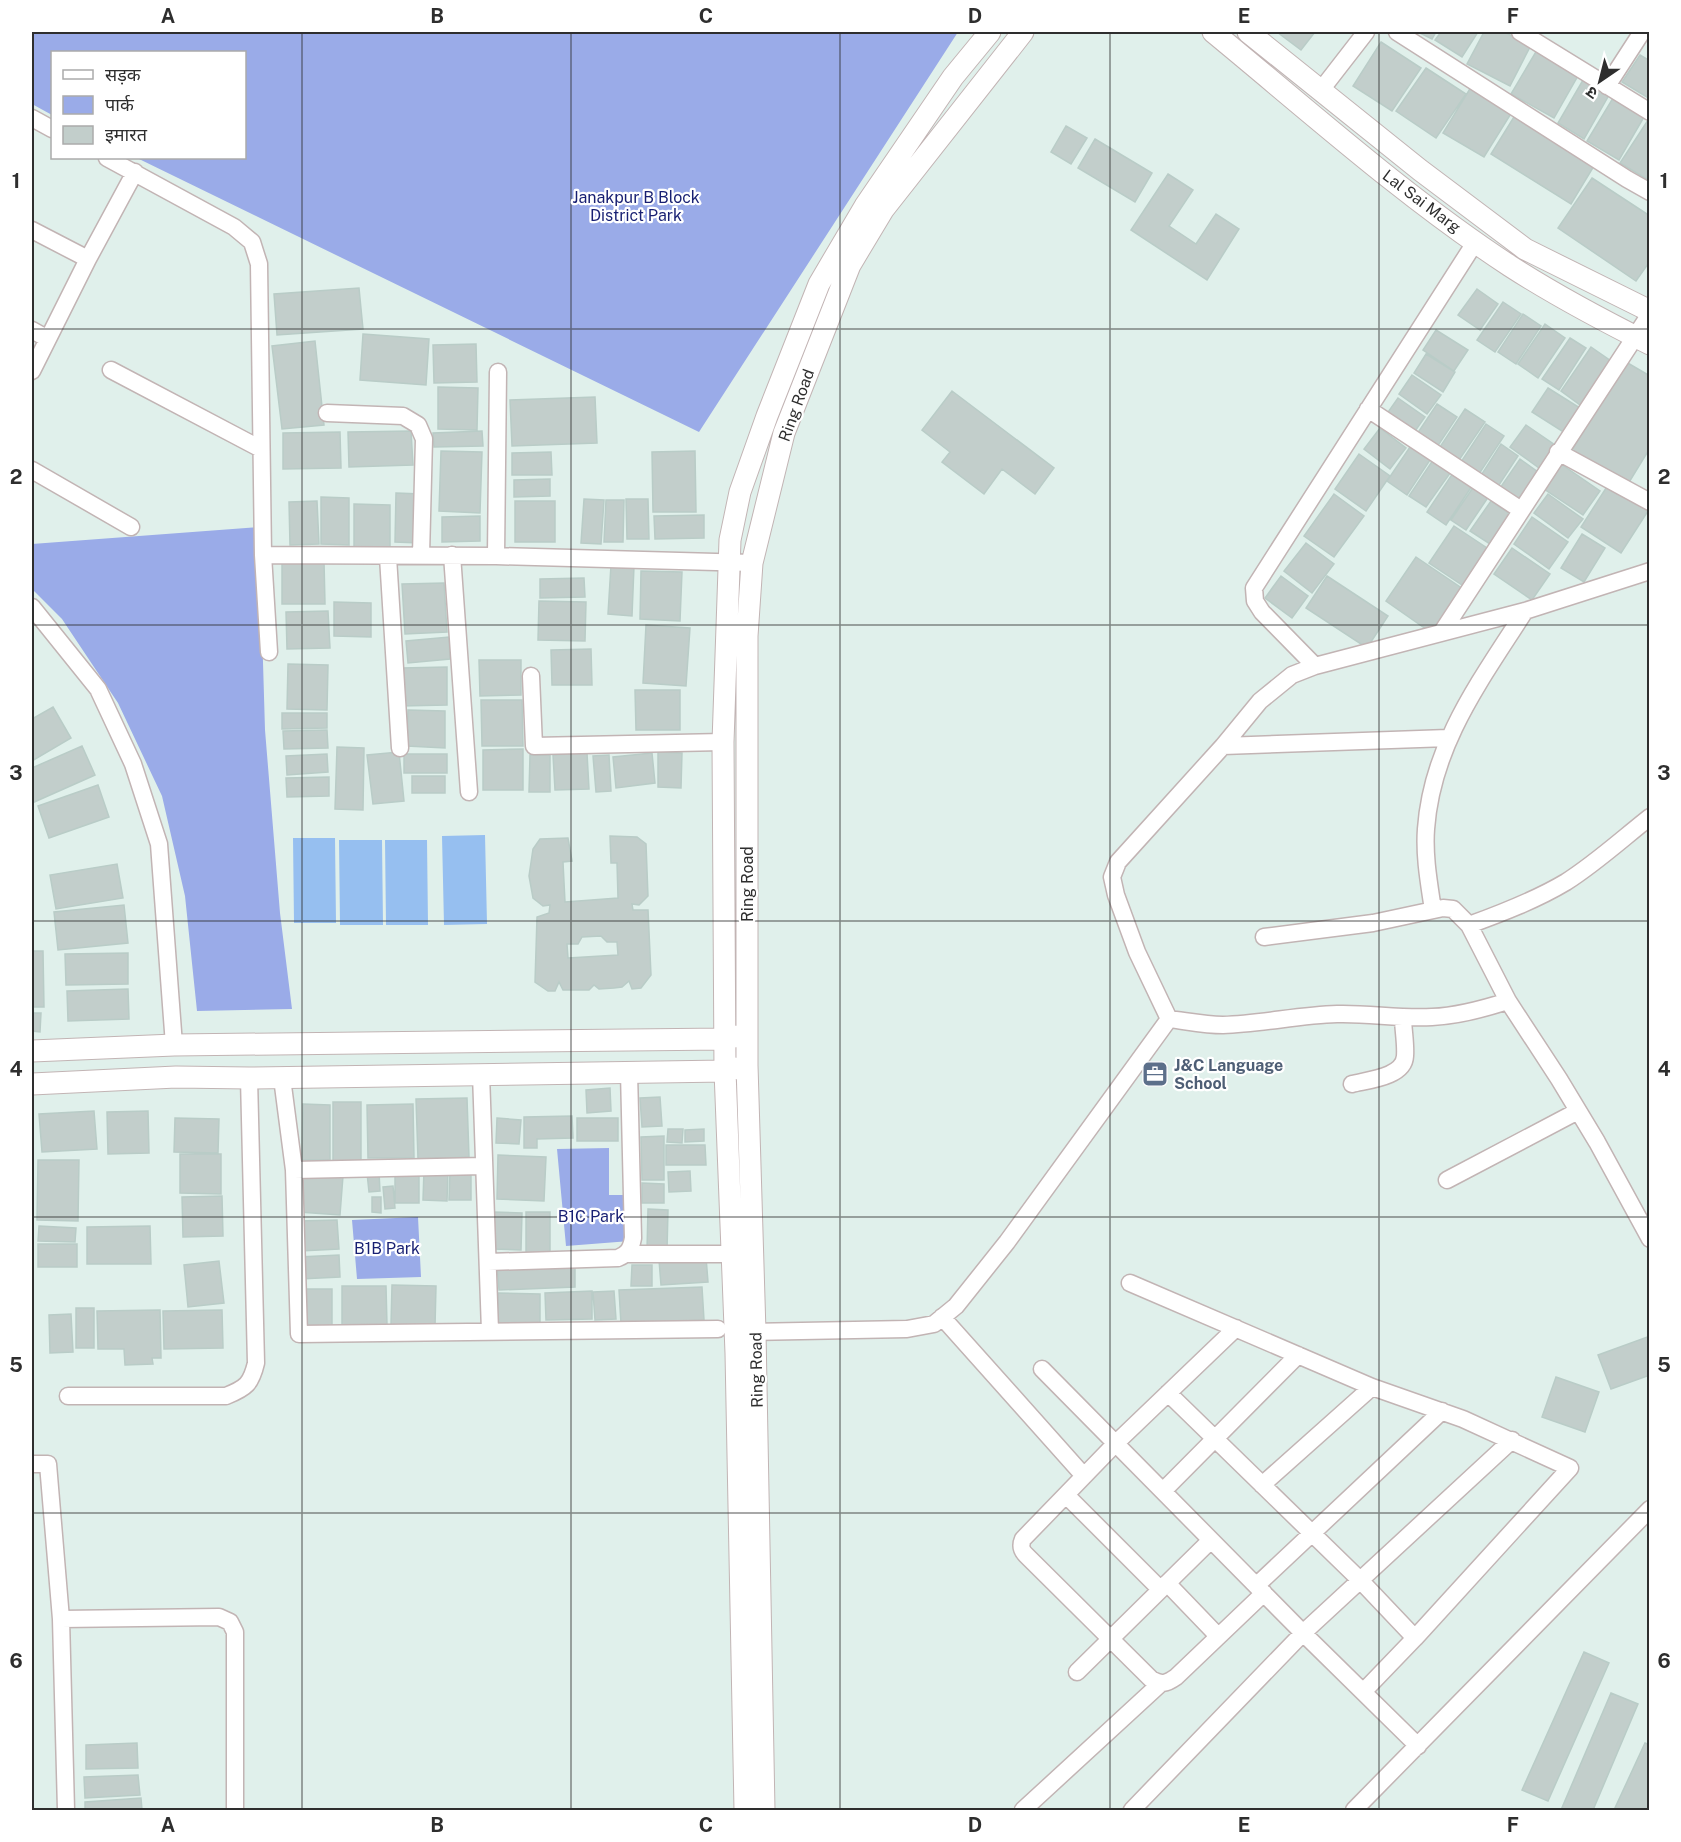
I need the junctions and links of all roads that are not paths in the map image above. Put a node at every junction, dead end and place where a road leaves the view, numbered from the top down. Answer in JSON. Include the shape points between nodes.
{"nodes":[{"id":1,"x":990,"y":32,"type":"edge"},
{"id":2,"x":1023,"y":32,"type":"edge"},
{"id":3,"x":1213,"y":32,"type":"edge"},
{"id":4,"x":1248,"y":32,"type":"edge"},
{"id":5,"x":1366,"y":32,"type":"edge"},
{"id":6,"x":1397,"y":32,"type":"edge"},
{"id":7,"x":1520,"y":32,"type":"edge"},
{"id":8,"x":1642,"y":32,"type":"edge"},
{"id":9,"x":1607,"y":86,"type":"junction"},
{"id":10,"x":1321,"y":90,"type":"junction"},
{"id":11,"x":1650,"y":112,"type":"edge"},
{"id":12,"x":32,"y":118,"type":"edge"},
{"id":13,"x":51,"y":128,"type":"edge"},
{"id":14,"x":108,"y":159,"type":"edge"},
{"id":15,"x":135,"y":172,"type":"junction"},
{"id":16,"x":1650,"y":192,"type":"edge"},
{"id":17,"x":875,"y":207,"type":"junction"},
{"id":18,"x":32,"y":230,"type":"edge"},
{"id":19,"x":1476,"y":241,"type":"junction"},
{"id":20,"x":88,"y":259,"type":"junction"},
{"id":21,"x":1650,"y":313,"type":"edge"},
{"id":22,"x":32,"y":330,"type":"edge"},
{"id":23,"x":48,"y":339,"type":"junction"},
{"id":24,"x":1642,"y":340,"type":"edge"},
{"id":25,"x":111,"y":370,"type":"dead end"},
{"id":26,"x":32,"y":371,"type":"edge"},
{"id":27,"x":498,"y":372,"type":"dead end"},
{"id":28,"x":1368,"y":409,"type":"junction"},
{"id":29,"x":327,"y":413,"type":"dead end"},
{"id":30,"x":261,"y":449,"type":"junction"},
{"id":31,"x":1558,"y":452,"type":"junction"},
{"id":32,"x":32,"y":470,"type":"edge"},
{"id":33,"x":1650,"y":502,"type":"edge"},
{"id":34,"x":1521,"y":510,"type":"junction"},
{"id":35,"x":131,"y":527,"type":"dead end"},
{"id":36,"x":263,"y":555,"type":"junction"},
{"id":37,"x":421,"y":555,"type":"junction"},
{"id":38,"x":452,"y":555,"type":"junction"},
{"id":39,"x":388,"y":556,"type":"junction"},
{"id":40,"x":496,"y":556,"type":"junction"},
{"id":41,"x":752,"y":563,"type":"junction"},
{"id":42,"x":727,"y":564,"type":"junction"},
{"id":43,"x":1650,"y":570,"type":"edge"},
{"id":44,"x":32,"y":607,"type":"edge"},
{"id":45,"x":1526,"y":611,"type":"junction"},
{"id":46,"x":1442,"y":632,"type":"junction"},
{"id":47,"x":269,"y":652,"type":"dead end"},
{"id":48,"x":1315,"y":666,"type":"junction"},
{"id":49,"x":531,"y":676,"type":"dead end"},
{"id":50,"x":1448,"y":738,"type":"junction"},
{"id":51,"x":723,"y":742,"type":"junction"},
{"id":52,"x":1223,"y":746,"type":"junction"},
{"id":53,"x":399,"y":748,"type":"dead end"},
{"id":54,"x":470,"y":792,"type":"dead end"},
{"id":55,"x":1650,"y":817,"type":"edge"},
{"id":56,"x":1433,"y":910,"type":"junction"},
{"id":57,"x":1469,"y":925,"type":"junction"},
{"id":58,"x":1264,"y":937,"type":"dead end"},
{"id":59,"x":1508,"y":1002,"type":"junction"},
{"id":60,"x":1403,"y":1017,"type":"junction"},
{"id":61,"x":1168,"y":1019,"type":"junction"},
{"id":62,"x":747,"y":1034,"type":"junction"},
{"id":63,"x":725,"y":1039,"type":"junction"},
{"id":64,"x":174,"y":1045,"type":"junction"},
{"id":65,"x":32,"y":1052,"type":"edge"},
{"id":66,"x":747,"y":1065,"type":"junction"},
{"id":67,"x":724,"y":1071,"type":"junction"},
{"id":68,"x":629,"y":1072,"type":"junction"},
{"id":69,"x":481,"y":1074,"type":"junction"},
{"id":70,"x":249,"y":1078,"type":"junction"},
{"id":71,"x":282,"y":1078,"type":"junction"},
{"id":72,"x":32,"y":1084,"type":"edge"},
{"id":73,"x":1352,"y":1084,"type":"dead end"},
{"id":74,"x":1578,"y":1111,"type":"junction"},
{"id":75,"x":484,"y":1166,"type":"junction"},
{"id":76,"x":294,"y":1170,"type":"junction"},
{"id":77,"x":1447,"y":1180,"type":"dead end"},
{"id":78,"x":1650,"y":1239,"type":"edge"},
{"id":79,"x":626,"y":1254,"type":"junction"},
{"id":80,"x":732,"y":1254,"type":"junction"},
{"id":81,"x":488,"y":1262,"type":"junction"},
{"id":82,"x":1130,"y":1283,"type":"dead end"},
{"id":83,"x":942,"y":1317,"type":"junction"},
{"id":84,"x":1236,"y":1328,"type":"junction"},
{"id":85,"x":490,"y":1331,"type":"junction"},
{"id":86,"x":736,"y":1333,"type":"junction"},
{"id":87,"x":1298,"y":1355,"type":"junction"},
{"id":88,"x":1042,"y":1369,"type":"dead end"},
{"id":89,"x":1372,"y":1387,"type":"junction"},
{"id":90,"x":1168,"y":1393,"type":"junction"},
{"id":91,"x":68,"y":1396,"type":"dead end"},
{"id":92,"x":1442,"y":1411,"type":"junction"},
{"id":93,"x":1214,"y":1438,"type":"junction"},
{"id":94,"x":1512,"y":1440,"type":"junction"},
{"id":95,"x":1116,"y":1443,"type":"junction"},
{"id":96,"x":32,"y":1464,"type":"edge"},
{"id":97,"x":1084,"y":1476,"type":"junction"},
{"id":98,"x":1262,"y":1485,"type":"junction"},
{"id":99,"x":1162,"y":1491,"type":"junction"},
{"id":100,"x":1066,"y":1495,"type":"junction"},
{"id":101,"x":1650,"y":1509,"type":"edge"},
{"id":102,"x":1312,"y":1534,"type":"junction"},
{"id":103,"x":1211,"y":1540,"type":"junction"},
{"id":104,"x":1359,"y":1580,"type":"junction"},
{"id":105,"x":1164,"y":1586,"type":"junction"},
{"id":106,"x":1261,"y":1589,"type":"junction"},
{"id":107,"x":61,"y":1619,"type":"junction"},
{"id":108,"x":1303,"y":1633,"type":"junction"},
{"id":109,"x":1218,"y":1636,"type":"junction"},
{"id":110,"x":1110,"y":1638,"type":"junction"},
{"id":111,"x":1415,"y":1638,"type":"junction"},
{"id":112,"x":1077,"y":1672,"type":"dead end"},
{"id":113,"x":1160,"y":1684,"type":"junction"},
{"id":114,"x":1363,"y":1692,"type":"junction"},
{"id":115,"x":1418,"y":1746,"type":"junction"},
{"id":116,"x":66,"y":1810,"type":"edge"},
{"id":117,"x":235,"y":1810,"type":"edge"},
{"id":118,"x":745,"y":1810,"type":"edge"},
{"id":119,"x":764,"y":1810,"type":"edge"},
{"id":120,"x":1023,"y":1810,"type":"edge"},
{"id":121,"x":1132,"y":1810,"type":"edge"},
{"id":122,"x":1354,"y":1810,"type":"edge"}],
"edges":[{"from":1,"to":17,"type":"street","name":"Ring Road","via":[[953,77]]},
{"from":2,"to":17,"type":"street","name":"Ring Road"},
{"from":3,"to":19,"type":"street","name":"Lal Sai Marg","via":[[1408,192]]},
{"from":4,"to":10,"type":"street","name":"Lal Sai Marg"},
{"from":5,"to":10,"type":"street"},
{"from":6,"to":16,"type":"street"},
{"from":7,"to":9,"type":"street"},
{"from":8,"to":9,"type":"street"},
{"from":9,"to":11,"type":"street"},
{"from":10,"to":21,"type":"street","name":"Lal Sai Marg","via":[[1525,249]]},
{"from":12,"to":13,"type":"street"},
{"from":14,"to":15,"type":"street"},
{"from":15,"to":20,"type":"street"},
{"from":15,"to":30,"type":"street","via":[[234,227],[252,242],[259,264]]},
{"from":17,"to":41,"type":"street","name":"Ring Road","via":[[784,433]]},
{"from":17,"to":42,"type":"street","name":"Ring Road","via":[[819,284],[740,492]]},
{"from":18,"to":20,"type":"street"},
{"from":19,"to":24,"type":"street","name":"Lal Sai Marg","via":[[1510,266]]},
{"from":19,"to":28,"type":"street"},
{"from":20,"to":23,"type":"street"},
{"from":21,"to":24,"type":"street"},
{"from":22,"to":23,"type":"street"},
{"from":23,"to":26,"type":"street"},
{"from":24,"to":31,"type":"street"},
{"from":25,"to":30,"type":"street"},
{"from":27,"to":40,"type":"street"},
{"from":28,"to":34,"type":"street"},
{"from":28,"to":48,"type":"street","via":[[1254,588],[1254,601],[1262,612]]},
{"from":29,"to":37,"type":"street","via":[[403,416],[418,425],[424,439]]},
{"from":30,"to":36,"type":"street"},
{"from":31,"to":33,"type":"street"},
{"from":31,"to":34,"type":"street"},
{"from":32,"to":35,"type":"street"},
{"from":34,"to":46,"type":"street"},
{"from":36,"to":39,"type":"street"},
{"from":36,"to":47,"type":"street"},
{"from":37,"to":38,"type":"street"},
{"from":37,"to":39,"type":"street"},
{"from":38,"to":40,"type":"street"},
{"from":38,"to":54,"type":"street"},
{"from":39,"to":53,"type":"street"},
{"from":40,"to":42,"type":"street"},
{"from":41,"to":42,"type":"street"},
{"from":41,"to":62,"type":"street","name":"Ring Road","via":[[747,636]]},
{"from":42,"to":51,"type":"street","name":"Ring Road"},
{"from":43,"to":45,"type":"street"},
{"from":44,"to":64,"type":"street","via":[[98,689],[133,764],[159,844]]},
{"from":45,"to":46,"type":"street"},
{"from":45,"to":50,"type":"street"},
{"from":46,"to":48,"type":"street"},
{"from":48,"to":52,"type":"street","via":[[1292,675],[1260,701]]},
{"from":49,"to":51,"type":"street","via":[[534,746]]},
{"from":50,"to":52,"type":"street"},
{"from":50,"to":56,"type":"street","via":[[1434,776],[1426,828],[1426,870]]},
{"from":51,"to":63,"type":"street","name":"Ring Road"},
{"from":52,"to":61,"type":"street","via":[[1118,862],[1112,877],[1137,952]]},
{"from":55,"to":57,"type":"street","via":[[1566,882]]},
{"from":56,"to":57,"type":"street","via":[[1453,909]]},
{"from":56,"to":58,"type":"street","via":[[1373,923]]},
{"from":57,"to":59,"type":"street"},
{"from":59,"to":60,"type":"street","via":[[1433,1017]]},
{"from":59,"to":74,"type":"street"},
{"from":60,"to":61,"type":"street","via":[[1333,1014],[1221,1025]]},
{"from":60,"to":73,"type":"street","via":[[1403,1064],[1389,1074]]},
{"from":61,"to":83,"type":"street","via":[[1006,1242],[956,1306]]},
{"from":62,"to":63,"type":"street"},
{"from":62,"to":66,"type":"street","name":"Ring Road"},
{"from":63,"to":64,"type":"street"},
{"from":63,"to":67,"type":"street","name":"Ring Road"},
{"from":64,"to":65,"type":"street"},
{"from":66,"to":67,"type":"street"},
{"from":66,"to":86,"type":"street","name":"Ring Road"},
{"from":67,"to":68,"type":"street"},
{"from":67,"to":80,"type":"street","name":"Ring Road"},
{"from":68,"to":69,"type":"street"},
{"from":68,"to":79,"type":"street","via":[[633,1238]]},
{"from":69,"to":71,"type":"street"},
{"from":69,"to":75,"type":"street"},
{"from":70,"to":71,"type":"street"},
{"from":70,"to":72,"type":"street","via":[[176,1077]]},
{"from":70,"to":91,"type":"street","via":[[256,1363],[252,1378],[242,1389],[226,1396]]},
{"from":71,"to":76,"type":"street"},
{"from":74,"to":77,"type":"street"},
{"from":74,"to":78,"type":"street"},
{"from":75,"to":76,"type":"street"},
{"from":75,"to":81,"type":"street"},
{"from":76,"to":85,"type":"street","via":[[299,1334]]},
{"from":79,"to":80,"type":"street"},
{"from":79,"to":81,"type":"street","via":[[618,1258]]},
{"from":80,"to":86,"type":"street","name":"Ring Road"},
{"from":81,"to":85,"type":"street"},
{"from":82,"to":84,"type":"street"},
{"from":83,"to":86,"type":"street","via":[[934,1324],[907,1329]]},
{"from":83,"to":97,"type":"street"},
{"from":84,"to":87,"type":"street"},
{"from":84,"to":90,"type":"street"},
{"from":85,"to":86,"type":"street"},
{"from":86,"to":118,"type":"street","name":"Ring Road"},
{"from":86,"to":119,"type":"street","name":"Ring Road"},
{"from":87,"to":89,"type":"street"},
{"from":87,"to":93,"type":"street"},
{"from":88,"to":95,"type":"street"},
{"from":89,"to":92,"type":"street"},
{"from":89,"to":98,"type":"street"},
{"from":90,"to":93,"type":"street"},
{"from":90,"to":95,"type":"street"},
{"from":92,"to":94,"type":"street"},
{"from":92,"to":102,"type":"street"},
{"from":93,"to":98,"type":"street"},
{"from":93,"to":99,"type":"street"},
{"from":94,"to":104,"type":"street"},
{"from":94,"to":111,"type":"street","via":[[1570,1468]]},
{"from":95,"to":97,"type":"street"},
{"from":95,"to":99,"type":"street"},
{"from":96,"to":107,"type":"street","via":[[48,1464]]},
{"from":97,"to":100,"type":"street"},
{"from":98,"to":102,"type":"street"},
{"from":99,"to":103,"type":"street"},
{"from":100,"to":105,"type":"street"},
{"from":100,"to":110,"type":"street","via":[[1023,1539],[1021,1550]]},
{"from":101,"to":115,"type":"street"},
{"from":102,"to":104,"type":"street"},
{"from":102,"to":106,"type":"street"},
{"from":103,"to":105,"type":"street"},
{"from":103,"to":106,"type":"street"},
{"from":104,"to":108,"type":"street"},
{"from":104,"to":111,"type":"street"},
{"from":105,"to":109,"type":"street"},
{"from":105,"to":110,"type":"street"},
{"from":106,"to":108,"type":"street"},
{"from":106,"to":109,"type":"street"},
{"from":107,"to":116,"type":"street"},
{"from":107,"to":117,"type":"street","via":[[219,1617],[230,1622],[235,1632]]},
{"from":108,"to":114,"type":"street"},
{"from":108,"to":121,"type":"street"},
{"from":109,"to":113,"type":"street","via":[[1176,1677]]},
{"from":110,"to":112,"type":"street"},
{"from":110,"to":113,"type":"street","via":[[1150,1679]]},
{"from":111,"to":114,"type":"street"},
{"from":113,"to":120,"type":"street"},
{"from":114,"to":115,"type":"street"},
{"from":115,"to":122,"type":"street"}]}
